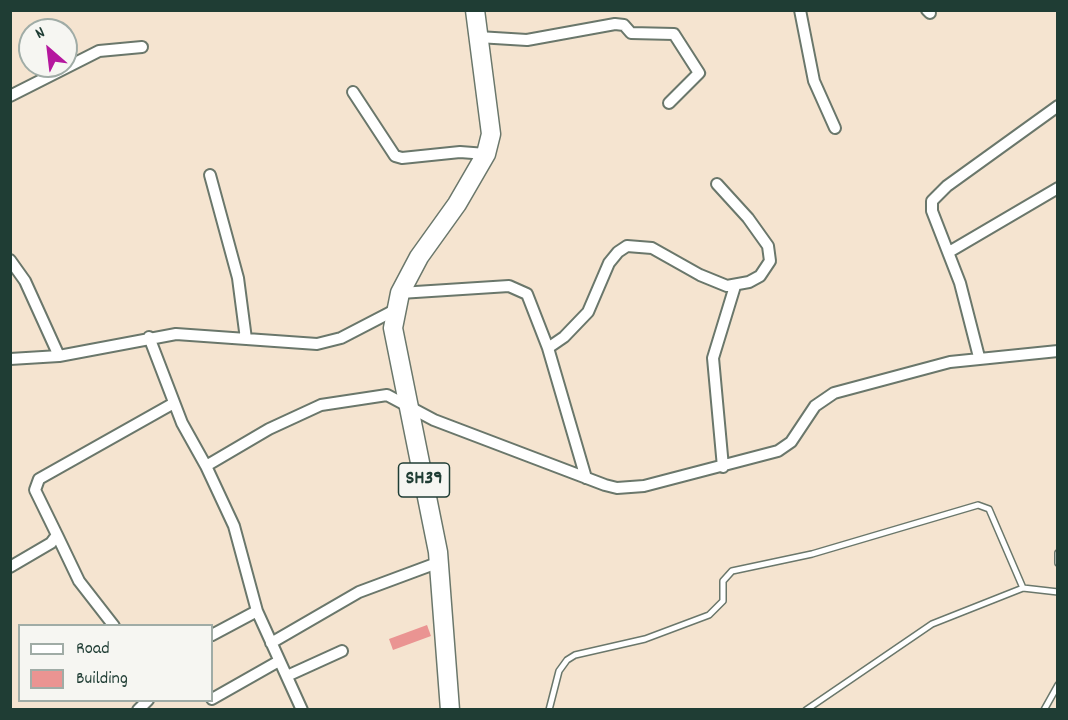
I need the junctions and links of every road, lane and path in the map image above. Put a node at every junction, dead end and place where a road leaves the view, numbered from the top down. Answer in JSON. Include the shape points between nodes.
{"nodes":[{"id":1,"x":474,"y":10,"type":"edge"},
{"id":2,"x":800,"y":10,"type":"edge"},
{"id":3,"x":478,"y":37,"type":"junction"},
{"id":4,"x":142,"y":48,"type":"dead end"},
{"id":5,"x":353,"y":92,"type":"dead end"},
{"id":6,"x":10,"y":96,"type":"edge"},
{"id":7,"x":669,"y":103,"type":"dead end"},
{"id":8,"x":1058,"y":106,"type":"edge"},
{"id":9,"x":836,"y":128,"type":"dead end"},
{"id":10,"x":486,"y":154,"type":"junction"},
{"id":11,"x":210,"y":174,"type":"dead end"},
{"id":12,"x":717,"y":184,"type":"dead end"},
{"id":13,"x":1058,"y":188,"type":"edge"},
{"id":14,"x":949,"y":252,"type":"junction"},
{"id":15,"x":10,"y":260,"type":"edge"},
{"id":16,"x":735,"y":286,"type":"junction"},
{"id":17,"x":398,"y":301,"type":"junction"},
{"id":18,"x":149,"y":337,"type":"junction"},
{"id":19,"x":246,"y":339,"type":"junction"},
{"id":20,"x":549,"y":348,"type":"junction"},
{"id":21,"x":1058,"y":351,"type":"edge"},
{"id":22,"x":59,"y":356,"type":"junction"},
{"id":23,"x":979,"y":357,"type":"junction"},
{"id":24,"x":10,"y":359,"type":"edge"},
{"id":25,"x":174,"y":403,"type":"junction"},
{"id":26,"x":411,"y":409,"type":"junction"},
{"id":27,"x":206,"y":466,"type":"junction"},
{"id":28,"x":723,"y":467,"type":"junction"},
{"id":29,"x":586,"y":478,"type":"junction"},
{"id":30,"x":57,"y":536,"type":"junction"},
{"id":31,"x":1058,"y":553,"type":"edge"},
{"id":32,"x":437,"y":563,"type":"junction"},
{"id":33,"x":1058,"y":563,"type":"edge"},
{"id":34,"x":10,"y":567,"type":"edge"},
{"id":35,"x":1023,"y":588,"type":"junction"},
{"id":36,"x":1058,"y":592,"type":"edge"},
{"id":37,"x":257,"y":611,"type":"junction"},
{"id":38,"x":112,"y":624,"type":"edge"},
{"id":39,"x":213,"y":634,"type":"edge"},
{"id":40,"x":271,"y":643,"type":"junction"},
{"id":41,"x":342,"y":651,"type":"dead end"},
{"id":42,"x":279,"y":661,"type":"junction"},
{"id":43,"x":286,"y":676,"type":"junction"},
{"id":44,"x":1057,"y":687,"type":"edge"},
{"id":45,"x":213,"y":698,"type":"edge"},
{"id":46,"x":302,"y":710,"type":"edge"},
{"id":47,"x":450,"y":710,"type":"edge"},
{"id":48,"x":549,"y":710,"type":"edge"},
{"id":49,"x":806,"y":710,"type":"edge"},
{"id":50,"x":1044,"y":710,"type":"edge"}],
"edges":[{"from":1,"to":3,"type":"main road","number":"SH39"},
{"from":2,"to":9,"type":"street","via":[[814,81]]},
{"from":3,"to":7,"type":"street","via":[[527,40],[615,24],[624,25],[631,33],[674,34],[699,73]]},
{"from":3,"to":10,"type":"main road","number":"SH39","via":[[491,134]]},
{"from":4,"to":6,"type":"street","via":[[99,51]]},
{"from":5,"to":10,"type":"street","via":[[394,156]]},
{"from":8,"to":14,"type":"street","via":[[933,198],[932,211]]},
{"from":10,"to":17,"type":"main road","number":"SH39","via":[[419,257]]},
{"from":11,"to":19,"type":"street","via":[[238,278]]},
{"from":12,"to":16,"type":"street","via":[[764,238],[771,255],[760,276]]},
{"from":13,"to":14,"type":"street"},
{"from":14,"to":23,"type":"street","via":[[976,335]]},
{"from":15,"to":22,"type":"street","via":[[26,281]]},
{"from":16,"to":20,"type":"street","via":[[714,283],[652,248],[627,246],[609,263],[588,312]]},
{"from":16,"to":28,"type":"street","via":[[713,358]]},
{"from":17,"to":19,"type":"street","via":[[341,338],[317,344]]},
{"from":17,"to":20,"type":"street","via":[[480,287],[519,288],[531,299]]},
{"from":17,"to":26,"type":"main road","number":"SH39","via":[[393,328]]},
{"from":18,"to":19,"type":"street","via":[[191,334]]},
{"from":18,"to":22,"type":"street"},
{"from":18,"to":25,"type":"street"},
{"from":20,"to":29,"type":"street"},
{"from":21,"to":23,"type":"street"},
{"from":22,"to":24,"type":"street"},
{"from":23,"to":28,"type":"street","via":[[834,393],[815,406],[784,448]]},
{"from":25,"to":27,"type":"street"},
{"from":25,"to":30,"type":"street","via":[[39,479],[35,490]]},
{"from":26,"to":27,"type":"street","via":[[387,395],[321,405],[269,429]]},
{"from":26,"to":29,"type":"street"},
{"from":26,"to":32,"type":"main road","number":"SH39"},
{"from":27,"to":37,"type":"street","via":[[239,540]]},
{"from":28,"to":29,"type":"street","via":[[628,488]]},
{"from":30,"to":34,"type":"street"},
{"from":30,"to":38,"type":"street","via":[[83,586]]},
{"from":31,"to":33,"type":"lane"},
{"from":32,"to":40,"type":"street","via":[[359,592]]},
{"from":32,"to":47,"type":"main road","number":"SH39"},
{"from":35,"to":36,"type":"lane"},
{"from":35,"to":48,"type":"lane","via":[[989,509],[978,505],[812,554],[732,570],[723,581],[723,601],[709,615],[645,639],[567,660]]},
{"from":35,"to":49,"type":"lane","via":[[932,624]]},
{"from":37,"to":39,"type":"street"},
{"from":37,"to":40,"type":"street"},
{"from":40,"to":42,"type":"street"},
{"from":41,"to":43,"type":"street"},
{"from":42,"to":43,"type":"street"},
{"from":42,"to":45,"type":"street"},
{"from":43,"to":46,"type":"street"},
{"from":44,"to":50,"type":"lane"}]}
